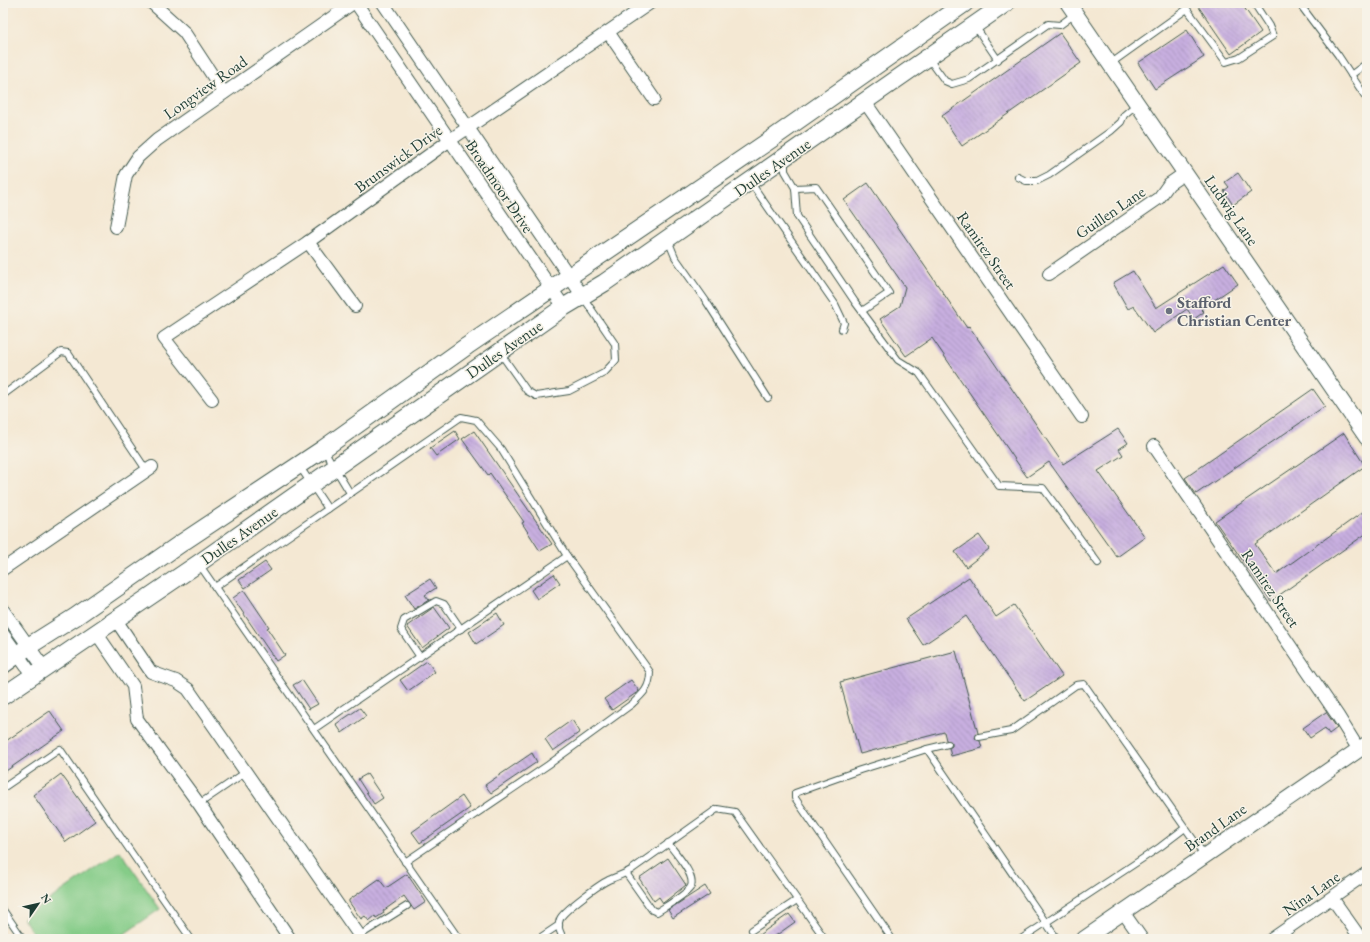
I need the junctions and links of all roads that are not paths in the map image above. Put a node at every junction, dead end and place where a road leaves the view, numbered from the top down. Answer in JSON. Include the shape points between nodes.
{"nodes":[{"id":1,"x":152,"y":3,"type":"edge"},
{"id":2,"x":353,"y":3,"type":"edge"},
{"id":3,"x":356,"y":3,"type":"edge"},
{"id":4,"x":383,"y":3,"type":"edge"},
{"id":5,"x":650,"y":3,"type":"edge"},
{"id":6,"x":965,"y":3,"type":"edge"},
{"id":7,"x":1006,"y":3,"type":"edge"},
{"id":8,"x":1183,"y":3,"type":"edge"},
{"id":9,"x":1254,"y":3,"type":"edge"},
{"id":10,"x":1299,"y":3,"type":"edge"},
{"id":11,"x":1072,"y":8,"type":"edge"},
{"id":12,"x":1186,"y":9,"type":"junction"},
{"id":13,"x":974,"y":25,"type":"junction"},
{"id":14,"x":608,"y":32,"type":"junction"},
{"id":15,"x":928,"y":58,"type":"junction"},
{"id":16,"x":998,"y":60,"type":"junction"},
{"id":17,"x":1367,"y":63,"type":"edge"},
{"id":18,"x":1110,"y":64,"type":"junction"},
{"id":19,"x":1351,"y":75,"type":"junction"},
{"id":20,"x":224,"y":93,"type":"junction"},
{"id":21,"x":654,"y":99,"type":"dead end"},
{"id":22,"x":1367,"y":99,"type":"edge"},
{"id":23,"x":865,"y":102,"type":"junction"},
{"id":24,"x":1138,"y":104,"type":"junction"},
{"id":25,"x":469,"y":127,"type":"junction"},
{"id":26,"x":773,"y":138,"type":"junction"},
{"id":27,"x":450,"y":140,"type":"junction"},
{"id":28,"x":785,"y":157,"type":"junction"},
{"id":29,"x":1185,"y":173,"type":"junction"},
{"id":30,"x":1018,"y":176,"type":"dead end"},
{"id":31,"x":750,"y":182,"type":"junction"},
{"id":32,"x":795,"y":188,"type":"junction"},
{"id":33,"x":116,"y":227,"type":"dead end"},
{"id":34,"x":668,"y":239,"type":"junction"},
{"id":35,"x":308,"y":242,"type":"junction"},
{"id":36,"x":1049,"y":274,"type":"dead end"},
{"id":37,"x":569,"y":277,"type":"junction"},
{"id":38,"x":551,"y":289,"type":"junction"},
{"id":39,"x":582,"y":295,"type":"junction"},
{"id":40,"x":355,"y":306,"type":"dead end"},
{"id":41,"x":564,"y":307,"type":"junction"},
{"id":42,"x":862,"y":312,"type":"junction"},
{"id":43,"x":842,"y":329,"type":"dead end"},
{"id":44,"x":499,"y":352,"type":"junction"},
{"id":45,"x":3,"y":395,"type":"edge"},
{"id":46,"x":768,"y":398,"type":"dead end"},
{"id":47,"x":212,"y":400,"type":"dead end"},
{"id":48,"x":1082,"y":417,"type":"dead end"},
{"id":49,"x":1367,"y":438,"type":"edge"},
{"id":50,"x":1154,"y":446,"type":"dead end"},
{"id":51,"x":324,"y":449,"type":"junction"},
{"id":52,"x":299,"y":464,"type":"junction"},
{"id":53,"x":335,"y":467,"type":"junction"},
{"id":54,"x":150,"y":469,"type":"joint"},
{"id":55,"x":311,"y":484,"type":"junction"},
{"id":56,"x":350,"y":493,"type":"junction"},
{"id":57,"x":328,"y":509,"type":"junction"},
{"id":58,"x":567,"y":556,"type":"junction"},
{"id":59,"x":199,"y":563,"type":"junction"},
{"id":60,"x":1098,"y":563,"type":"dead end"},
{"id":61,"x":3,"y":569,"type":"edge"},
{"id":62,"x":215,"y":587,"type":"junction"},
{"id":63,"x":3,"y":610,"type":"edge"},
{"id":64,"x":116,"y":620,"type":"junction"},
{"id":65,"x":460,"y":629,"type":"junction"},
{"id":66,"x":3,"y":634,"type":"edge"},
{"id":67,"x":97,"y":634,"type":"junction"},
{"id":68,"x":23,"y":650,"type":"junction"},
{"id":69,"x":420,"y":657,"type":"junction"},
{"id":70,"x":3,"y":665,"type":"edge"},
{"id":71,"x":39,"y":672,"type":"junction"},
{"id":72,"x":151,"y":672,"type":"junction"},
{"id":73,"x":133,"y":686,"type":"junction"},
{"id":74,"x":3,"y":696,"type":"edge"},
{"id":75,"x":314,"y":729,"type":"junction"},
{"id":76,"x":979,"y":737,"type":"dead end"},
{"id":77,"x":948,"y":744,"type":"dead end"},
{"id":78,"x":1363,"y":747,"type":"edge"},
{"id":79,"x":927,"y":749,"type":"junction"},
{"id":80,"x":246,"y":772,"type":"junction"},
{"id":81,"x":3,"y":788,"type":"edge"},
{"id":82,"x":200,"y":804,"type":"junction"},
{"id":83,"x":1185,"y":828,"type":"junction"},
{"id":84,"x":668,"y":843,"type":"junction"},
{"id":85,"x":1205,"y":856,"type":"junction"},
{"id":86,"x":405,"y":862,"type":"junction"},
{"id":87,"x":626,"y":873,"type":"junction"},
{"id":88,"x":1367,"y":873,"type":"edge"},
{"id":89,"x":1332,"y":898,"type":"junction"},
{"id":90,"x":797,"y":900,"type":"junction"},
{"id":91,"x":407,"y":906,"type":"dead end"},
{"id":92,"x":3,"y":910,"type":"edge"},
{"id":93,"x":1124,"y":912,"type":"junction"},
{"id":94,"x":1046,"y":922,"type":"junction"},
{"id":95,"x":559,"y":925,"type":"junction"},
{"id":96,"x":752,"y":930,"type":"dead end"},
{"id":97,"x":357,"y":937,"type":"edge"},
{"id":98,"x":23,"y":939,"type":"edge"},
{"id":99,"x":191,"y":939,"type":"edge"},
{"id":100,"x":290,"y":939,"type":"edge"},
{"id":101,"x":459,"y":939,"type":"edge"},
{"id":102,"x":538,"y":939,"type":"edge"},
{"id":103,"x":564,"y":939,"type":"edge"},
{"id":104,"x":825,"y":939,"type":"edge"},
{"id":105,"x":892,"y":939,"type":"edge"},
{"id":106,"x":1021,"y":939,"type":"edge"},
{"id":107,"x":1057,"y":939,"type":"edge"},
{"id":108,"x":1084,"y":939,"type":"edge"},
{"id":109,"x":1142,"y":939,"type":"edge"},
{"id":110,"x":1272,"y":939,"type":"edge"},
{"id":111,"x":1361,"y":939,"type":"edge"}],
"edges":[{"from":1,"to":20,"type":"street","via":[[184,32]]},
{"from":2,"to":20,"type":"street","name":"Longview Road"},
{"from":3,"to":27,"type":"street","name":"Broadmoor Drive"},
{"from":4,"to":25,"type":"street","name":"Broadmoor Drive"},
{"from":5,"to":14,"type":"street","name":"Brunswick Drive"},
{"from":6,"to":26,"type":"main road","name":"Dulles Avenue"},
{"from":7,"to":13,"type":"main road","name":"Dulles Avenue"},
{"from":8,"to":12,"type":"lane"},
{"from":9,"to":12,"type":"lane","via":[[1273,36],[1239,58],[1226,62]]},
{"from":10,"to":19,"type":"lane"},
{"from":11,"to":16,"type":"lane","via":[[1060,25],[1048,24]]},
{"from":11,"to":18,"type":"street","name":"Ludwig Lane"},
{"from":12,"to":18,"type":"lane"},
{"from":13,"to":15,"type":"main road","name":"Dulles Avenue"},
{"from":13,"to":16,"type":"lane"},
{"from":14,"to":21,"type":"street"},
{"from":14,"to":25,"type":"street","name":"Brunswick Drive"},
{"from":15,"to":16,"type":"lane","via":[[945,81],[952,84],[969,79]]},
{"from":15,"to":23,"type":"main road","name":"Dulles Avenue"},
{"from":17,"to":19,"type":"lane"},
{"from":18,"to":24,"type":"street","name":"Ludwig Lane"},
{"from":19,"to":22,"type":"lane"},
{"from":20,"to":33,"type":"street","name":"Longview Road","via":[[157,140],[138,157],[126,175]]},
{"from":23,"to":28,"type":"main road","name":"Dulles Avenue"},
{"from":23,"to":48,"type":"street","name":"Ramirez Street"},
{"from":24,"to":29,"type":"street","name":"Ludwig Lane"},
{"from":24,"to":30,"type":"lane","via":[[1124,115],[1121,122],[1111,131],[1049,175],[1037,181],[1026,181]]},
{"from":25,"to":27,"type":"street","name":"Brunswick Drive"},
{"from":25,"to":37,"type":"street","name":"Broadmoor Drive"},
{"from":26,"to":28,"type":"main road"},
{"from":26,"to":37,"type":"main road","name":"Dulles Avenue"},
{"from":27,"to":35,"type":"street","name":"Brunswick Drive"},
{"from":27,"to":38,"type":"street","name":"Broadmoor Drive"},
{"from":28,"to":31,"type":"main road","name":"Dulles Avenue"},
{"from":28,"to":32,"type":"lane","via":[[785,171]]},
{"from":29,"to":36,"type":"street","name":"Guillen Lane","via":[[1169,184],[1160,198]]},
{"from":29,"to":49,"type":"street","name":"Ludwig Lane"},
{"from":31,"to":34,"type":"main road","name":"Dulles Avenue"},
{"from":31,"to":43,"type":"lane","via":[[835,304],[844,323]]},
{"from":32,"to":42,"type":"lane","via":[[797,216]]},
{"from":32,"to":42,"type":"lane","via":[[816,187],[888,293]]},
{"from":34,"to":39,"type":"main road","name":"Dulles Avenue"},
{"from":34,"to":46,"type":"lane","via":[[675,258],[706,301]]},
{"from":35,"to":40,"type":"street"},
{"from":35,"to":47,"type":"street","name":"Brunswick Drive","via":[[164,338]]},
{"from":37,"to":38,"type":"main road","name":"Dulles Avenue"},
{"from":37,"to":39,"type":"street","name":"Broadmoor Drive"},
{"from":38,"to":41,"type":"street","name":"Broadmoor Drive"},
{"from":38,"to":51,"type":"main road","name":"Dulles Avenue"},
{"from":39,"to":41,"type":"main road","name":"Dulles Avenue"},
{"from":39,"to":44,"type":"lane","via":[[615,344],[616,360],[604,373],[569,391],[536,396],[527,391]]},
{"from":41,"to":44,"type":"main road","name":"Dulles Avenue"},
{"from":42,"to":60,"type":"lane","via":[[898,360],[919,373],[999,486],[1043,488]]},
{"from":44,"to":53,"type":"main road","name":"Dulles Avenue"},
{"from":45,"to":54,"type":"lane","via":[[61,352],[68,353]]},
{"from":50,"to":78,"type":"street","name":"Ramirez Street","via":[[1334,709]]},
{"from":51,"to":52,"type":"main road","name":"Dulles Avenue"},
{"from":51,"to":53,"type":"lane"},
{"from":52,"to":55,"type":"lane"},
{"from":52,"to":68,"type":"main road","name":"Dulles Avenue"},
{"from":53,"to":55,"type":"main road","name":"Dulles Avenue"},
{"from":53,"to":56,"type":"lane"},
{"from":54,"to":61,"type":"street"},
{"from":55,"to":57,"type":"lane"},
{"from":55,"to":59,"type":"main road","name":"Dulles Avenue"},
{"from":56,"to":57,"type":"lane"},
{"from":56,"to":58,"type":"lane","via":[[461,416],[476,420],[501,449]]},
{"from":57,"to":62,"type":"lane"},
{"from":58,"to":65,"type":"lane"},
{"from":58,"to":86,"type":"lane","via":[[650,672],[650,682],[645,693],[548,766]]},
{"from":59,"to":62,"type":"lane"},
{"from":59,"to":64,"type":"main road","name":"Dulles Avenue"},
{"from":62,"to":75,"type":"lane"},
{"from":63,"to":68,"type":"street"},
{"from":64,"to":67,"type":"main road","name":"Dulles Avenue"},
{"from":64,"to":72,"type":"street"},
{"from":65,"to":69,"type":"lane"},
{"from":65,"to":69,"type":"lane","via":[[444,604],[436,601],[404,620],[401,629]]},
{"from":66,"to":68,"type":"street"},
{"from":67,"to":71,"type":"main road","name":"Dulles Avenue"},
{"from":67,"to":73,"type":"street"},
{"from":68,"to":70,"type":"main road","name":"Dulles Avenue"},
{"from":68,"to":71,"type":"street"},
{"from":69,"to":75,"type":"lane"},
{"from":71,"to":74,"type":"main road","name":"Dulles Avenue"},
{"from":72,"to":73,"type":"street"},
{"from":72,"to":80,"type":"street","via":[[176,681],[188,689]]},
{"from":73,"to":82,"type":"street","via":[[137,720]]},
{"from":75,"to":86,"type":"lane"},
{"from":76,"to":83,"type":"lane","via":[[1011,731],[1076,685],[1084,684]]},
{"from":77,"to":79,"type":"lane"},
{"from":78,"to":85,"type":"street","name":"Brand Lane"},
{"from":79,"to":94,"type":"lane"},
{"from":79,"to":105,"type":"lane","via":[[795,793],[794,798]]},
{"from":80,"to":82,"type":"lane"},
{"from":80,"to":97,"type":"street"},
{"from":81,"to":99,"type":"lane","via":[[60,749]]},
{"from":82,"to":100,"type":"street"},
{"from":83,"to":85,"type":"lane"},
{"from":83,"to":94,"type":"lane"},
{"from":84,"to":87,"type":"lane"},
{"from":84,"to":87,"type":"lane","via":[[690,875],[693,882],[690,889],[657,912],[652,910]]},
{"from":84,"to":90,"type":"lane","via":[[717,809],[735,812]]},
{"from":85,"to":93,"type":"street","name":"Brand Lane"},
{"from":86,"to":101,"type":"lane"},
{"from":87,"to":95,"type":"lane","via":[[611,879],[565,911]]},
{"from":88,"to":89,"type":"street","name":"Nina Lane"},
{"from":89,"to":110,"type":"street","name":"Nina Lane"},
{"from":89,"to":111,"type":"street"},
{"from":90,"to":96,"type":"lane"},
{"from":90,"to":104,"type":"lane"},
{"from":91,"to":97,"type":"lane"},
{"from":92,"to":98,"type":"lane"},
{"from":93,"to":108,"type":"street","name":"Brand Lane"},
{"from":93,"to":109,"type":"street"},
{"from":94,"to":106,"type":"lane"},
{"from":94,"to":107,"type":"lane"},
{"from":95,"to":102,"type":"lane"},
{"from":95,"to":103,"type":"lane","via":[[559,931]]}]}
